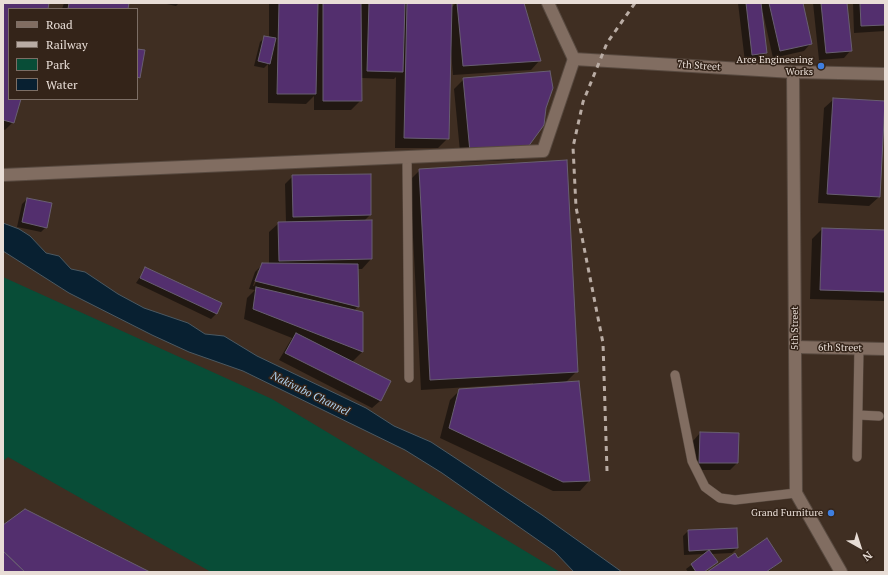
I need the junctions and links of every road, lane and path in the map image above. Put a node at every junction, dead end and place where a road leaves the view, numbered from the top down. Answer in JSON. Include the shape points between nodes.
{"nodes":[{"id":1,"x":548,"y":3,"type":"edge"},
{"id":2,"x":574,"y":59,"type":"junction"},
{"id":3,"x":793,"y":72,"type":"junction"},
{"id":4,"x":885,"y":74,"type":"edge"},
{"id":5,"x":407,"y":157,"type":"junction"},
{"id":6,"x":3,"y":175,"type":"edge"},
{"id":7,"x":795,"y":347,"type":"junction"},
{"id":8,"x":859,"y":348,"type":"junction"},
{"id":9,"x":885,"y":348,"type":"edge"},
{"id":10,"x":675,"y":375,"type":"dead end"},
{"id":11,"x":409,"y":378,"type":"dead end"},
{"id":12,"x":858,"y":415,"type":"junction"},
{"id":13,"x":879,"y":416,"type":"dead end"},
{"id":14,"x":857,"y":457,"type":"dead end"},
{"id":15,"x":796,"y":493,"type":"junction"},
{"id":16,"x":838,"y":571,"type":"edge"}],
"edges":[{"from":1,"to":2,"type":"street"},
{"from":2,"to":3,"type":"street","name":"7th Street"},
{"from":2,"to":5,"type":"street","via":[[543,151]]},
{"from":3,"to":4,"type":"street","name":"7th Street"},
{"from":3,"to":7,"type":"street","name":"5th Street"},
{"from":5,"to":6,"type":"street"},
{"from":5,"to":11,"type":"lane"},
{"from":7,"to":8,"type":"street","name":"6th Street"},
{"from":7,"to":15,"type":"street","name":"5th Street"},
{"from":8,"to":9,"type":"street","name":"6th Street"},
{"from":8,"to":12,"type":"lane"},
{"from":10,"to":15,"type":"lane","via":[[692,461],[705,487],[720,498],[735,500]]},
{"from":12,"to":13,"type":"lane"},
{"from":12,"to":14,"type":"lane"},
{"from":15,"to":16,"type":"street","name":"5th Street"}]}
